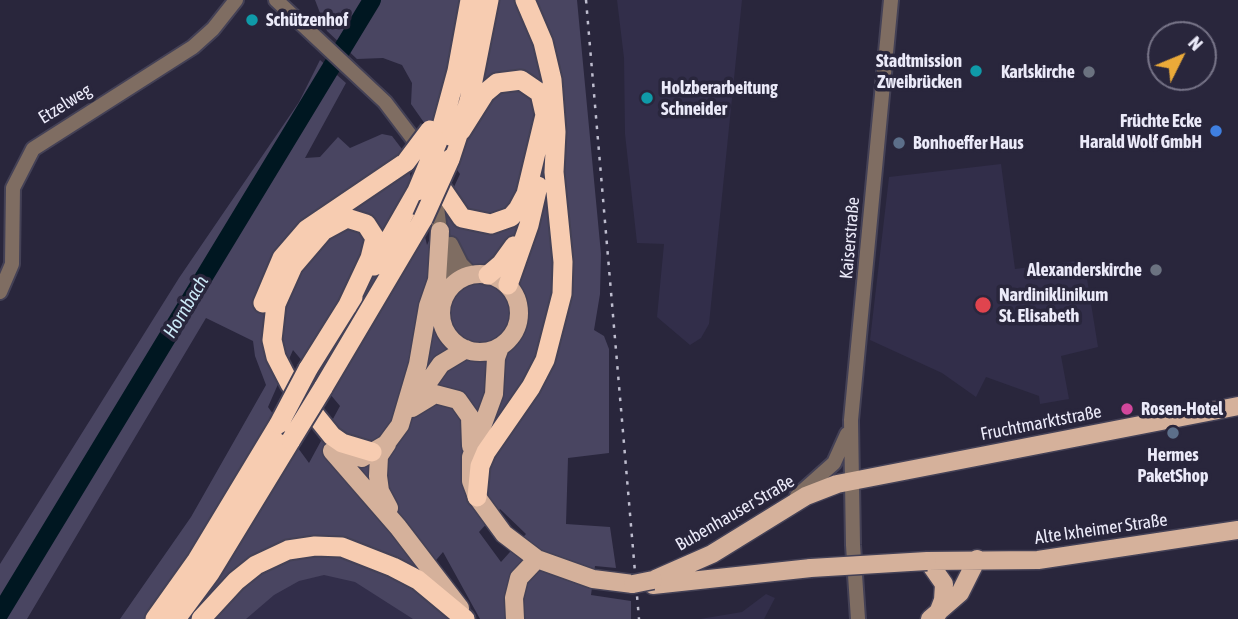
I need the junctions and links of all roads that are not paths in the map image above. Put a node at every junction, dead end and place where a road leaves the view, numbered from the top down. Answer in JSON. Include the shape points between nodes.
{"nodes":[{"id":1,"x":236,"y":0,"type":"edge"},
{"id":2,"x":276,"y":0,"type":"edge"},
{"id":3,"x":470,"y":0,"type":"edge"},
{"id":4,"x":489,"y":0,"type":"edge"},
{"id":5,"x":525,"y":0,"type":"edge"},
{"id":6,"x":891,"y":0,"type":"edge"},
{"id":7,"x":555,"y":117,"type":"junction"},
{"id":8,"x":461,"y":131,"type":"junction"},
{"id":9,"x":434,"y":136,"type":"junction"},
{"id":10,"x":536,"y":154,"type":"junction"},
{"id":11,"x":432,"y":173,"type":"junction"},
{"id":12,"x":430,"y":212,"type":"junction"},
{"id":13,"x":440,"y":231,"type":"junction"},
{"id":14,"x":480,"y":275,"type":"junction"},
{"id":15,"x":508,"y":285,"type":"junction"},
{"id":16,"x":452,"y":286,"type":"junction"},
{"id":17,"x":0,"y":292,"type":"edge"},
{"id":18,"x":347,"y":307,"type":"junction"},
{"id":19,"x":445,"y":330,"type":"junction"},
{"id":20,"x":500,"y":347,"type":"junction"},
{"id":21,"x":469,"y":350,"type":"junction"},
{"id":22,"x":490,"y":404,"type":"junction"},
{"id":23,"x":409,"y":406,"type":"junction"},
{"id":24,"x":1238,"y":406,"type":"edge"},
{"id":25,"x":851,"y":419,"type":"junction"},
{"id":26,"x":332,"y":451,"type":"junction"},
{"id":27,"x":379,"y":452,"type":"junction"},
{"id":28,"x":471,"y":457,"type":"junction"},
{"id":29,"x":851,"y":480,"type":"junction"},
{"id":30,"x":372,"y":497,"type":"junction"},
{"id":31,"x":477,"y":497,"type":"junction"},
{"id":32,"x":779,"y":511,"type":"junction"},
{"id":33,"x":398,"y":527,"type":"junction"},
{"id":34,"x":1238,"y":530,"type":"edge"},
{"id":35,"x":537,"y":559,"type":"junction"},
{"id":36,"x":976,"y":559,"type":"junction"},
{"id":37,"x":928,"y":561,"type":"junction"},
{"id":38,"x":423,"y":574,"type":"junction"},
{"id":39,"x":653,"y":582,"type":"junction"},
{"id":40,"x":934,"y":616,"type":"edge"},
{"id":41,"x":515,"y":618,"type":"edge"},
{"id":42,"x":155,"y":619,"type":"edge"},
{"id":43,"x":176,"y":619,"type":"edge"},
{"id":44,"x":201,"y":619,"type":"edge"},
{"id":45,"x":466,"y":619,"type":"edge"},
{"id":46,"x":858,"y":619,"type":"edge"}],
"edges":[{"from":1,"to":17,"type":"street","name":"Etzelweg","via":[[193,47],[33,149],[13,188],[12,264]]},
{"from":2,"to":11,"type":"street","via":[[411,133]]},
{"from":3,"to":9,"type":"highway","via":[[457,71]]},
{"from":4,"to":8,"type":"highway"},
{"from":5,"to":7,"type":"highway","via":[[549,60]]},
{"from":6,"to":25,"type":"street","name":"Kaiserstraße"},
{"from":7,"to":15,"type":"highway","via":[[529,225]]},
{"from":7,"to":31,"type":"highway","via":[[562,294],[553,338],[531,387],[482,461]]},
{"from":8,"to":10,"type":"highway","via":[[491,87],[506,79],[521,80],[534,87],[543,101],[545,115]]},
{"from":8,"to":12,"type":"highway","bridge":true},
{"from":9,"to":18,"type":"highway","bridge":true,"via":[[416,191]]},
{"from":9,"to":26,"type":"highway","bridge":true,"via":[[406,162],[307,229],[282,258],[264,299],[259,337],[267,368],[280,391]]},
{"from":10,"to":11,"type":"highway","via":[[518,209],[511,217],[491,224],[462,218]]},
{"from":10,"to":14,"type":"highway","via":[[520,233],[501,264]]},
{"from":11,"to":12,"type":"street"},
{"from":12,"to":13,"type":"street"},
{"from":12,"to":14,"type":"street","via":[[452,247]]},
{"from":12,"to":43,"type":"highway","bridge":true,"via":[[210,573]]},
{"from":13,"to":16,"type":"street"},
{"from":13,"to":23,"type":"main road","via":[[437,280]]},
{"from":14,"to":15,"type":"main road"},
{"from":14,"to":16,"type":"main road"},
{"from":15,"to":20,"type":"main road","via":[[518,302],[519,317],[514,333]]},
{"from":16,"to":19,"type":"main road","via":[[442,307]]},
{"from":18,"to":27,"type":"highway","via":[[374,239],[366,224],[347,218],[323,231],[293,266],[276,304],[272,341],[290,384],[332,436]]},
{"from":18,"to":42,"type":"highway","bridge":true,"via":[[197,560]]},
{"from":19,"to":21,"type":"main road"},
{"from":19,"to":23,"type":"main road","via":[[440,349]]},
{"from":20,"to":21,"type":"main road"},
{"from":20,"to":22,"type":"main road"},
{"from":21,"to":22,"type":"main road","via":[[486,371]]},
{"from":21,"to":23,"type":"main road","via":[[450,357],[431,374]]},
{"from":22,"to":28,"type":"main road"},
{"from":23,"to":27,"type":"main road"},
{"from":23,"to":28,"type":"main road","via":[[435,394],[458,400],[470,417]]},
{"from":24,"to":29,"type":"main road","name":"Fruchtmarktstraße"},
{"from":25,"to":29,"type":"street","name":"Kaiserstraße"},
{"from":25,"to":32,"type":"street","via":[[834,463]]},
{"from":26,"to":27,"type":"main road","via":[[360,458]]},
{"from":26,"to":30,"type":"main road"},
{"from":27,"to":30,"type":"main road","via":[[366,467]]},
{"from":27,"to":33,"type":"main road","via":[[380,491]]},
{"from":28,"to":31,"type":"main road","via":[[471,481]]},
{"from":29,"to":32,"type":"main road","name":"Bubenhauser Straße"},
{"from":29,"to":46,"type":"street","name":"Kaiserstraße"},
{"from":30,"to":33,"type":"main road"},
{"from":31,"to":35,"type":"main road","via":[[490,520]]},
{"from":32,"to":39,"type":"main road","name":"Bubenhauser Straße","via":[[712,554]]},
{"from":33,"to":38,"type":"main road"},
{"from":34,"to":36,"type":"main road","name":"Alte Ixheimer Straße","via":[[1038,560]]},
{"from":35,"to":39,"type":"main road","name":"Alte Ixheimer Straße","bridge":true,"via":[[593,579]]},
{"from":35,"to":41,"type":"main road","via":[[519,578]]},
{"from":36,"to":37,"type":"main road","name":"Alte Ixheimer Straße"},
{"from":36,"to":40,"type":"main road","via":[[960,593]]},
{"from":37,"to":39,"type":"main road","name":"Alte Ixheimer Straße","bridge":true},
{"from":37,"to":40,"type":"main road","via":[[944,584],[943,600]]},
{"from":38,"to":44,"type":"highway","via":[[342,547],[288,551],[256,565]]},
{"from":38,"to":45,"type":"highway"}]}
